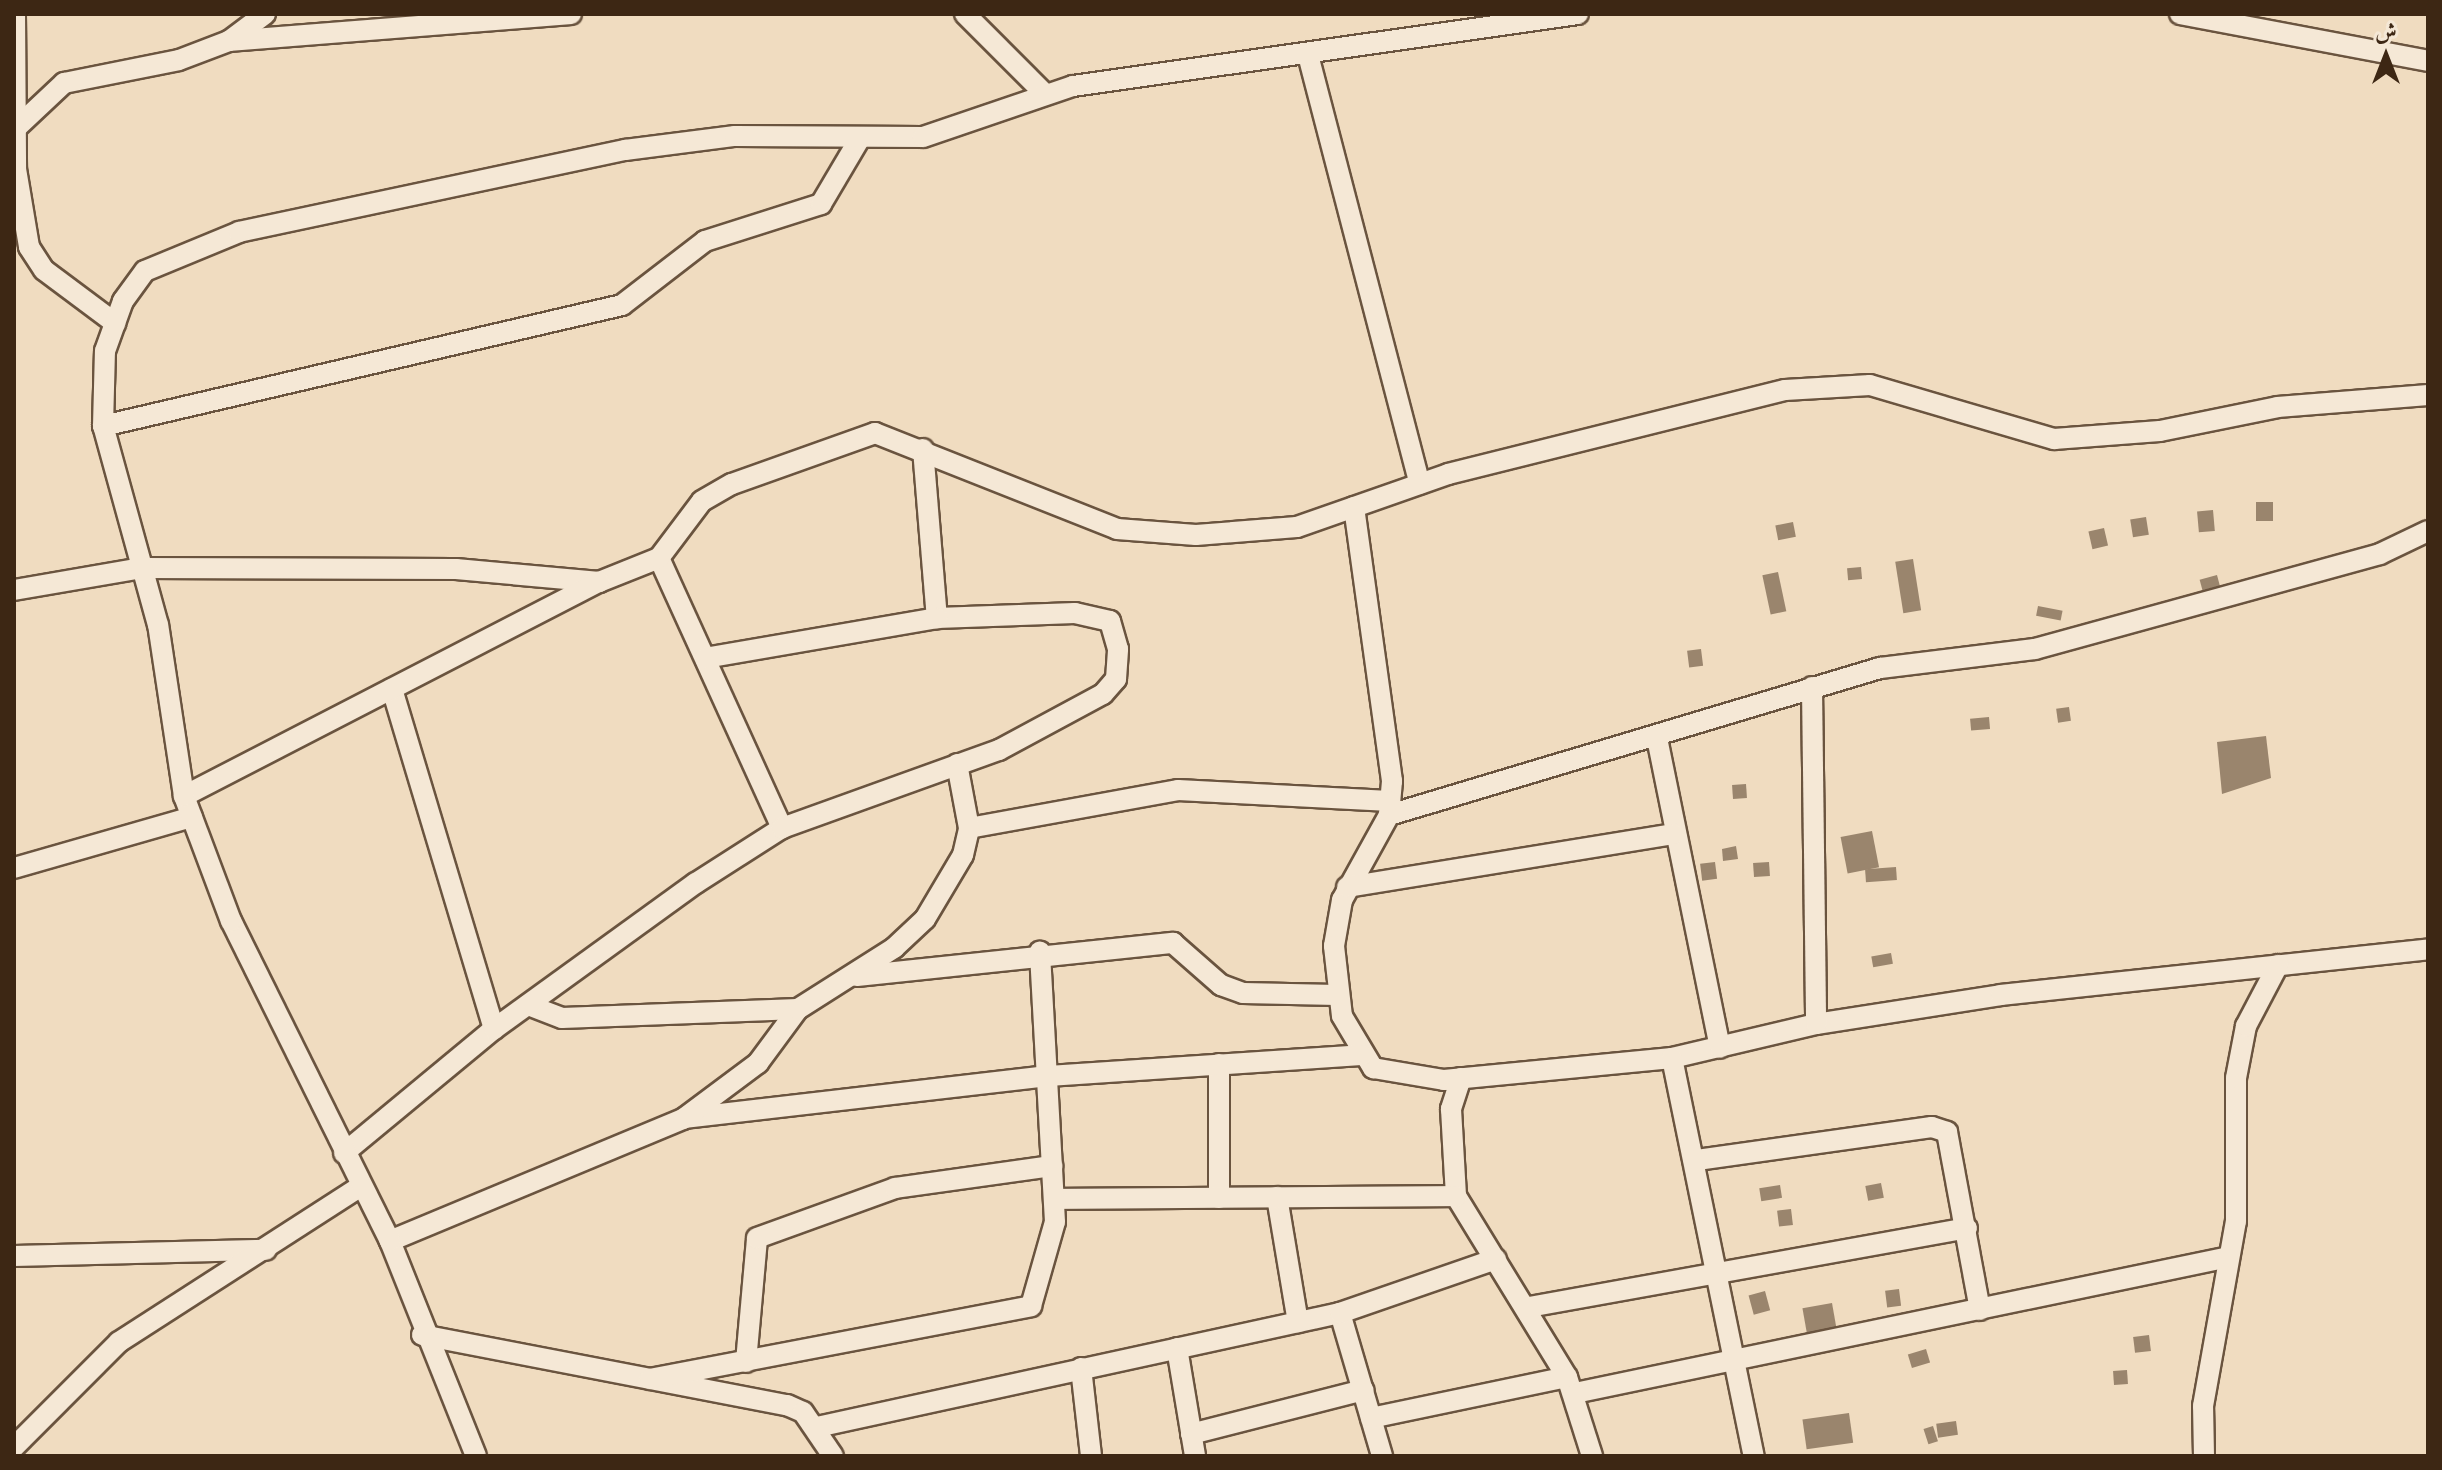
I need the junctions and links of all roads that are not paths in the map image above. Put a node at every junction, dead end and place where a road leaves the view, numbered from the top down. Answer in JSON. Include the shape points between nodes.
{"nodes":[{"id":1,"x":15,"y":14,"type":"edge"},
{"id":2,"x":265,"y":14,"type":"edge"},
{"id":3,"x":571,"y":14,"type":"edge"},
{"id":4,"x":965,"y":14,"type":"edge"},
{"id":5,"x":1578,"y":14,"type":"edge"},
{"id":6,"x":2180,"y":14,"type":"edge"},
{"id":7,"x":229,"y":41,"type":"junction"},
{"id":8,"x":1308,"y":55,"type":"junction"},
{"id":9,"x":2428,"y":61,"type":"edge"},
{"id":10,"x":1045,"y":94,"type":"junction"},
{"id":11,"x":16,"y":128,"type":"edge"},
{"id":12,"x":860,"y":138,"type":"junction"},
{"id":13,"x":115,"y":323,"type":"junction"},
{"id":14,"x":2428,"y":395,"type":"edge"},
{"id":15,"x":103,"y":426,"type":"junction"},
{"id":16,"x":923,"y":449,"type":"junction"},
{"id":17,"x":1420,"y":484,"type":"junction"},
{"id":18,"x":1354,"y":507,"type":"junction"},
{"id":19,"x":2428,"y":531,"type":"edge"},
{"id":20,"x":659,"y":558,"type":"junction"},
{"id":21,"x":141,"y":568,"type":"junction"},
{"id":22,"x":599,"y":582,"type":"junction"},
{"id":23,"x":14,"y":590,"type":"edge"},
{"id":24,"x":937,"y":618,"type":"junction"},
{"id":25,"x":705,"y":658,"type":"junction"},
{"id":26,"x":1812,"y":687,"type":"junction"},
{"id":27,"x":392,"y":689,"type":"junction"},
{"id":28,"x":1657,"y":738,"type":"junction"},
{"id":29,"x":957,"y":764,"type":"junction"},
{"id":30,"x":184,"y":796,"type":"junction"},
{"id":31,"x":1390,"y":808,"type":"junction"},
{"id":32,"x":192,"y":817,"type":"junction"},
{"id":33,"x":782,"y":828,"type":"junction"},
{"id":34,"x":969,"y":828,"type":"junction"},
{"id":35,"x":1674,"y":834,"type":"junction"},
{"id":36,"x":14,"y":868,"type":"edge"},
{"id":37,"x":1347,"y":887,"type":"junction"},
{"id":38,"x":2428,"y":949,"type":"edge"},
{"id":39,"x":1040,"y":951,"type":"junction"},
{"id":40,"x":2278,"y":965,"type":"junction"},
{"id":41,"x":852,"y":976,"type":"junction"},
{"id":42,"x":1337,"y":995,"type":"junction"},
{"id":43,"x":528,"y":1005,"type":"junction"},
{"id":44,"x":798,"y":1009,"type":"junction"},
{"id":45,"x":1816,"y":1024,"type":"junction"},
{"id":46,"x":494,"y":1029,"type":"junction"},
{"id":47,"x":1720,"y":1048,"type":"junction"},
{"id":48,"x":1362,"y":1055,"type":"junction"},
{"id":49,"x":1672,"y":1058,"type":"junction"},
{"id":50,"x":1219,"y":1064,"type":"junction"},
{"id":51,"x":1047,"y":1076,"type":"junction"},
{"id":52,"x":1461,"y":1078,"type":"junction"},
{"id":53,"x":683,"y":1119,"type":"junction"},
{"id":54,"x":344,"y":1153,"type":"junction"},
{"id":55,"x":1697,"y":1160,"type":"junction"},
{"id":56,"x":1052,"y":1166,"type":"junction"},
{"id":57,"x":361,"y":1186,"type":"junction"},
{"id":58,"x":1456,"y":1196,"type":"junction"},
{"id":59,"x":1277,"y":1197,"type":"junction"},
{"id":60,"x":1219,"y":1198,"type":"junction"},
{"id":61,"x":1054,"y":1199,"type":"junction"},
{"id":62,"x":1967,"y":1228,"type":"junction"},
{"id":63,"x":390,"y":1241,"type":"junction"},
{"id":64,"x":271,"y":1250,"type":"junction"},
{"id":65,"x":14,"y":1256,"type":"edge"},
{"id":66,"x":2229,"y":1257,"type":"junction"},
{"id":67,"x":1496,"y":1259,"type":"junction"},
{"id":68,"x":1721,"y":1269,"type":"junction"},
{"id":69,"x":1529,"y":1307,"type":"junction"},
{"id":70,"x":1980,"y":1310,"type":"junction"},
{"id":71,"x":1340,"y":1313,"type":"junction"},
{"id":72,"x":1298,"y":1322,"type":"junction"},
{"id":73,"x":422,"y":1335,"type":"junction"},
{"id":74,"x":1177,"y":1348,"type":"junction"},
{"id":75,"x":746,"y":1362,"type":"junction"},
{"id":76,"x":1731,"y":1364,"type":"junction"},
{"id":77,"x":1081,"y":1368,"type":"junction"},
{"id":78,"x":650,"y":1379,"type":"junction"},
{"id":79,"x":1571,"y":1385,"type":"junction"},
{"id":80,"x":1363,"y":1390,"type":"junction"},
{"id":81,"x":1371,"y":1418,"type":"junction"},
{"id":82,"x":817,"y":1427,"type":"junction"},
{"id":83,"x":1191,"y":1434,"type":"junction"},
{"id":84,"x":14,"y":1447,"type":"edge"},
{"id":85,"x":476,"y":1456,"type":"edge"},
{"id":86,"x":833,"y":1456,"type":"edge"},
{"id":87,"x":1091,"y":1456,"type":"edge"},
{"id":88,"x":1195,"y":1456,"type":"edge"},
{"id":89,"x":1382,"y":1456,"type":"edge"},
{"id":90,"x":1592,"y":1456,"type":"edge"},
{"id":91,"x":1754,"y":1456,"type":"edge"},
{"id":92,"x":2204,"y":1456,"type":"edge"}],
"edges":[{"from":1,"to":11,"type":"street"},
{"from":2,"to":7,"type":"street"},
{"from":3,"to":7,"type":"street"},
{"from":4,"to":10,"type":"street"},
{"from":5,"to":8,"type":"street"},
{"from":6,"to":9,"type":"street"},
{"from":7,"to":11,"type":"street","via":[[147,70],[64,83]]},
{"from":8,"to":10,"type":"street"},
{"from":8,"to":17,"type":"street"},
{"from":10,"to":12,"type":"street","via":[[923,137]]},
{"from":11,"to":13,"type":"street","via":[[19,207],[29,247],[44,270]]},
{"from":12,"to":13,"type":"street","via":[[735,136],[625,150],[239,232],[145,271]]},
{"from":12,"to":15,"type":"street","via":[[821,204],[705,241],[622,305]]},
{"from":13,"to":15,"type":"street","via":[[105,351]]},
{"from":14,"to":17,"type":"street","via":[[2278,407],[2160,431],[2054,439],[1870,385],[1832,385],[1785,390]]},
{"from":15,"to":21,"type":"street"},
{"from":16,"to":18,"type":"street","via":[[1117,529],[1261,533]]},
{"from":16,"to":20,"type":"street","via":[[886,434],[864,435],[732,484],[702,501]]},
{"from":16,"to":24,"type":"street"},
{"from":17,"to":18,"type":"street"},
{"from":18,"to":31,"type":"street","via":[[1390,746]]},
{"from":19,"to":26,"type":"street","via":[[2380,554],[2035,649],[1902,663]]},
{"from":20,"to":22,"type":"street"},
{"from":20,"to":25,"type":"street"},
{"from":21,"to":22,"type":"street","via":[[456,569]]},
{"from":21,"to":23,"type":"street"},
{"from":21,"to":30,"type":"street","via":[[158,625]]},
{"from":22,"to":27,"type":"street"},
{"from":24,"to":25,"type":"street"},
{"from":24,"to":29,"type":"street","via":[[1097,616],[1110,621],[1118,649],[1116,679],[1103,694],[999,750]]},
{"from":25,"to":33,"type":"street"},
{"from":26,"to":28,"type":"street"},
{"from":26,"to":45,"type":"street"},
{"from":27,"to":30,"type":"street"},
{"from":27,"to":46,"type":"street"},
{"from":28,"to":31,"type":"street"},
{"from":28,"to":35,"type":"street"},
{"from":29,"to":33,"type":"street"},
{"from":29,"to":34,"type":"street"},
{"from":30,"to":32,"type":"street"},
{"from":31,"to":34,"type":"street","via":[[1178,790]]},
{"from":31,"to":37,"type":"street"},
{"from":32,"to":36,"type":"street"},
{"from":32,"to":54,"type":"street","via":[[231,921]]},
{"from":33,"to":43,"type":"street"},
{"from":34,"to":41,"type":"street","via":[[963,855],[925,919]]},
{"from":35,"to":37,"type":"street"},
{"from":35,"to":47,"type":"street"},
{"from":37,"to":42,"type":"street","via":[[1334,946]]},
{"from":38,"to":40,"type":"street"},
{"from":39,"to":41,"type":"street"},
{"from":39,"to":42,"type":"street","via":[[1173,943],[1221,985],[1243,993]]},
{"from":39,"to":51,"type":"street"},
{"from":40,"to":45,"type":"street"},
{"from":40,"to":66,"type":"street","via":[[2246,1026],[2236,1078],[2236,1221]]},
{"from":41,"to":44,"type":"street"},
{"from":42,"to":48,"type":"street"},
{"from":43,"to":44,"type":"street","via":[[562,1018]]},
{"from":43,"to":46,"type":"street"},
{"from":44,"to":53,"type":"street","via":[[758,1063]]},
{"from":45,"to":47,"type":"street"},
{"from":46,"to":54,"type":"street"},
{"from":47,"to":49,"type":"street"},
{"from":48,"to":50,"type":"street"},
{"from":48,"to":52,"type":"street","via":[[1373,1068],[1399,1076]]},
{"from":49,"to":52,"type":"street"},
{"from":49,"to":55,"type":"street"},
{"from":50,"to":51,"type":"street"},
{"from":50,"to":60,"type":"street"},
{"from":51,"to":53,"type":"street"},
{"from":51,"to":56,"type":"street"},
{"from":52,"to":58,"type":"street","via":[[1451,1109]]},
{"from":53,"to":63,"type":"street"},
{"from":54,"to":57,"type":"street"},
{"from":55,"to":62,"type":"street","via":[[1932,1127],[1953,1143]]},
{"from":55,"to":68,"type":"street"},
{"from":56,"to":61,"type":"street"},
{"from":56,"to":75,"type":"street","via":[[895,1188],[757,1238]]},
{"from":57,"to":63,"type":"street"},
{"from":57,"to":64,"type":"street"},
{"from":58,"to":59,"type":"street"},
{"from":58,"to":67,"type":"street"},
{"from":59,"to":60,"type":"street"},
{"from":59,"to":72,"type":"street"},
{"from":60,"to":61,"type":"street"},
{"from":61,"to":75,"type":"street","via":[[1055,1222],[1034,1296],[1021,1312]]},
{"from":62,"to":68,"type":"street"},
{"from":62,"to":70,"type":"street"},
{"from":63,"to":73,"type":"street"},
{"from":64,"to":65,"type":"street"},
{"from":64,"to":84,"type":"street","via":[[119,1342]]},
{"from":66,"to":70,"type":"street"},
{"from":66,"to":92,"type":"street","via":[[2203,1406]]},
{"from":67,"to":69,"type":"street"},
{"from":67,"to":71,"type":"street"},
{"from":68,"to":69,"type":"street"},
{"from":68,"to":76,"type":"street"},
{"from":69,"to":79,"type":"street"},
{"from":70,"to":76,"type":"street"},
{"from":71,"to":72,"type":"street"},
{"from":71,"to":80,"type":"street"},
{"from":72,"to":74,"type":"street"},
{"from":73,"to":78,"type":"street"},
{"from":73,"to":85,"type":"street"},
{"from":74,"to":77,"type":"street"},
{"from":74,"to":83,"type":"street"},
{"from":75,"to":78,"type":"street"},
{"from":76,"to":79,"type":"street"},
{"from":76,"to":91,"type":"street"},
{"from":77,"to":82,"type":"street"},
{"from":77,"to":87,"type":"street"},
{"from":78,"to":82,"type":"street","via":[[787,1405]]},
{"from":79,"to":81,"type":"street"},
{"from":79,"to":90,"type":"street"},
{"from":80,"to":81,"type":"street"},
{"from":80,"to":83,"type":"street"},
{"from":81,"to":89,"type":"street"},
{"from":82,"to":86,"type":"street"},
{"from":83,"to":88,"type":"street"}]}
